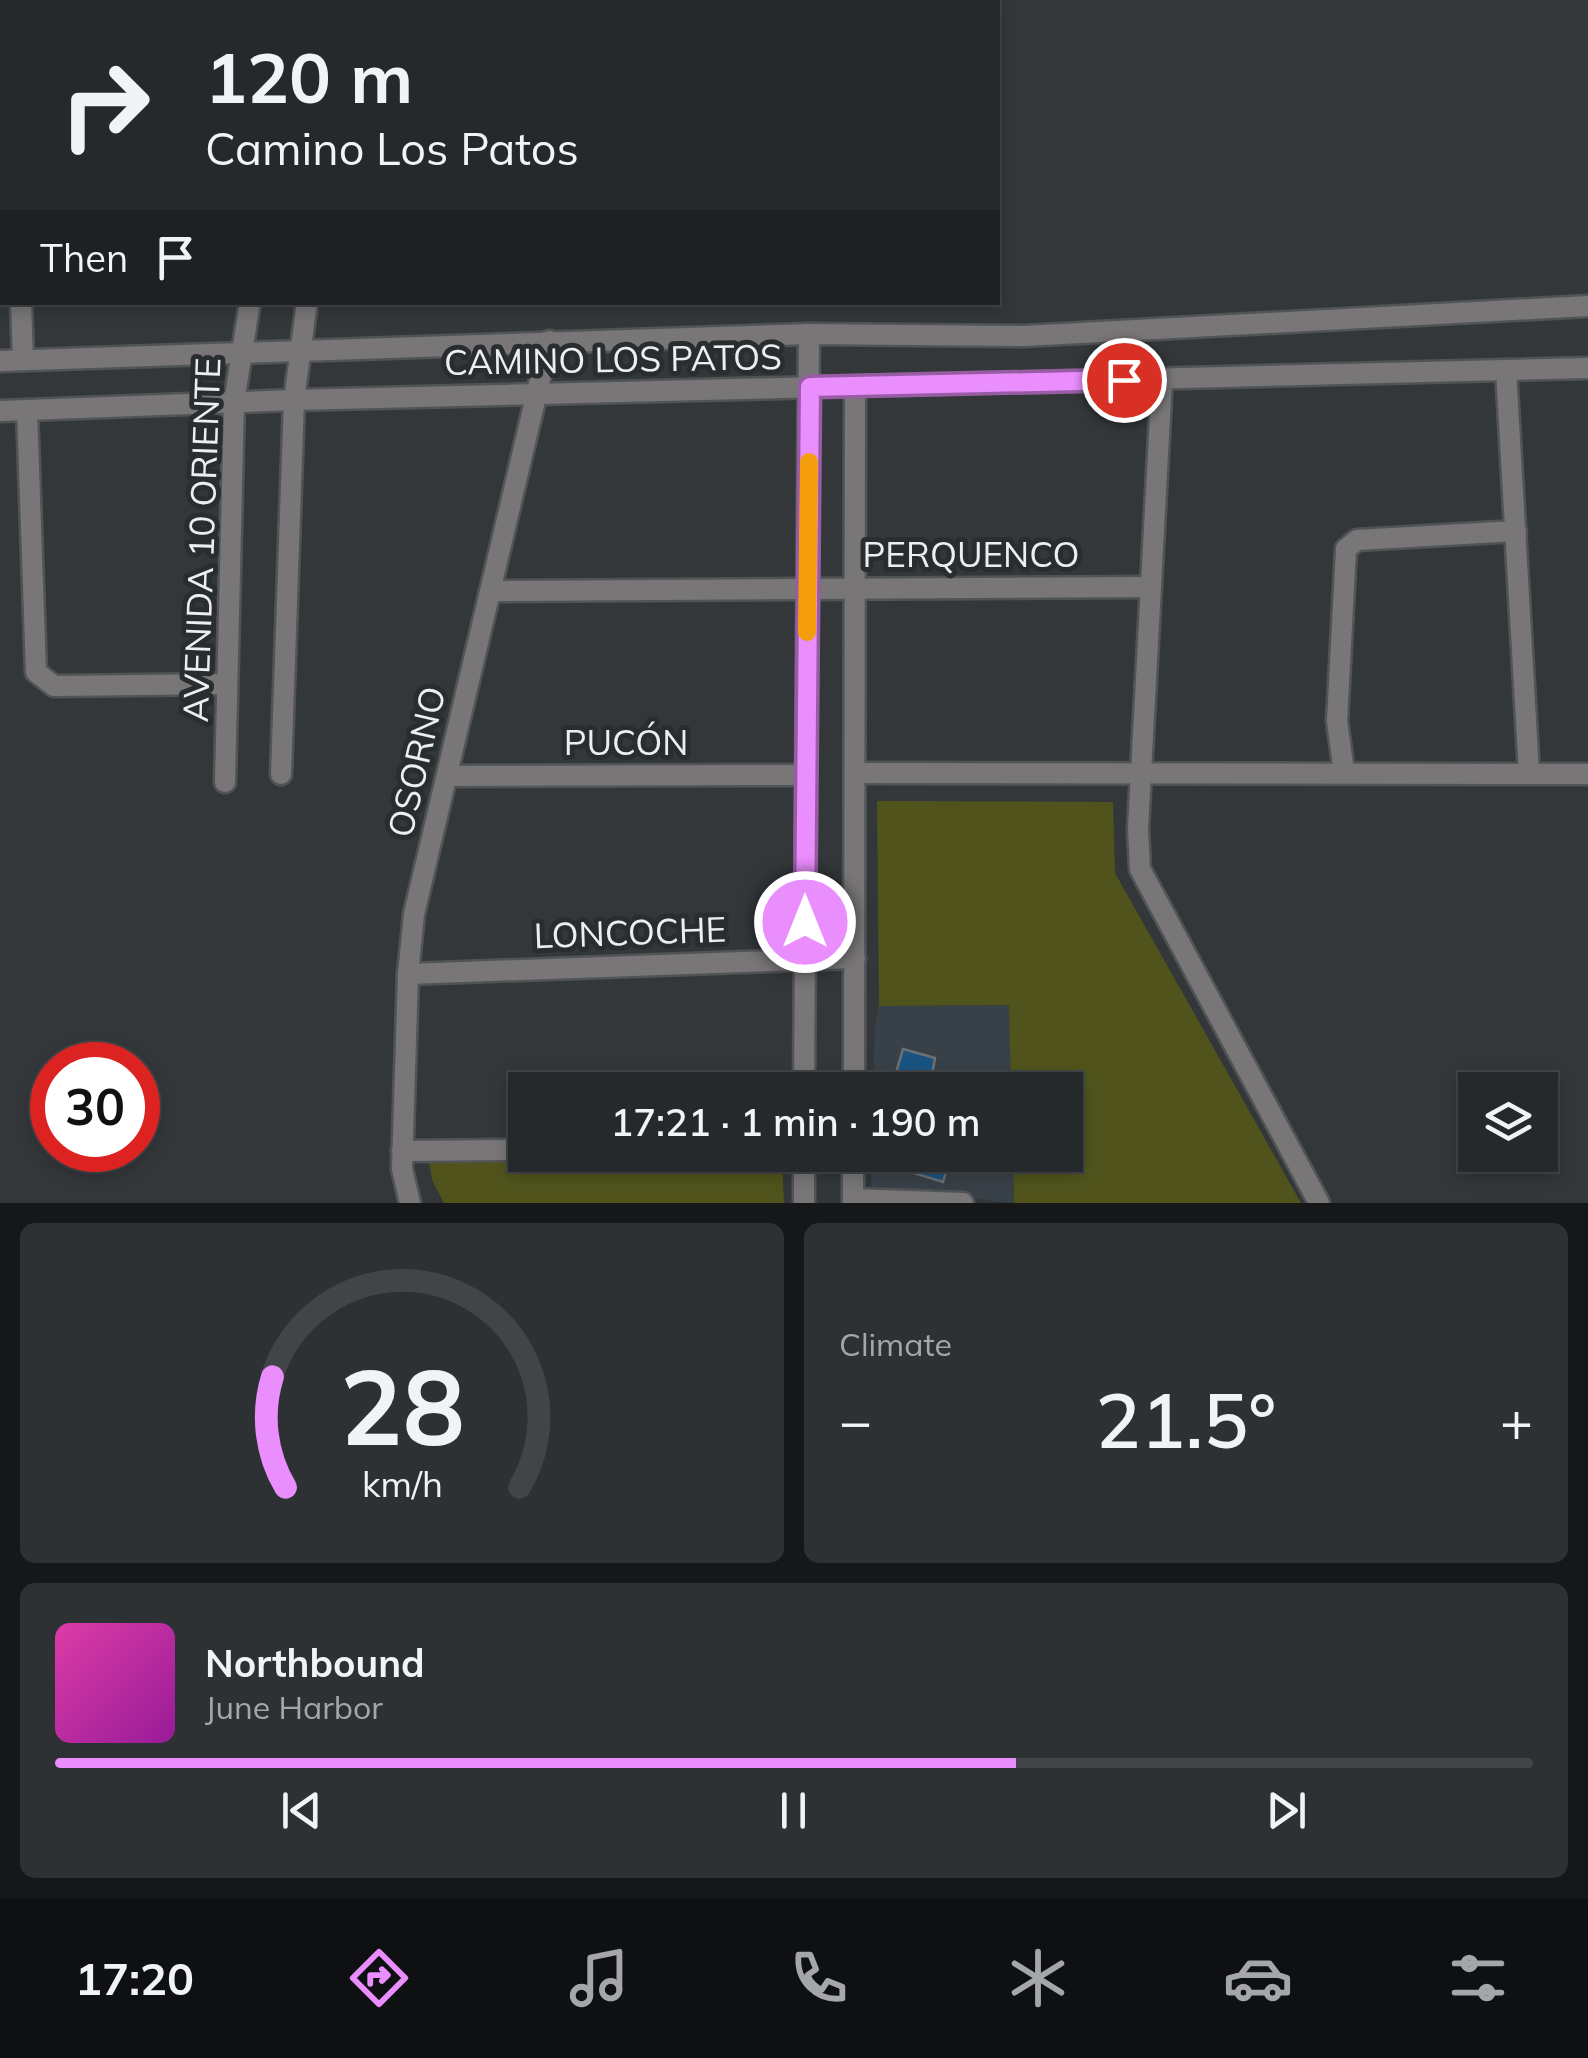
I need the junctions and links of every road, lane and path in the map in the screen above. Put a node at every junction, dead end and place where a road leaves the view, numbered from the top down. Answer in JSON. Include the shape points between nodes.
{"nodes":[{"id":1,"x":21,"y":305,"type":"edge"},
{"id":2,"x":249,"y":305,"type":"edge"},
{"id":3,"x":306,"y":305,"type":"edge"},
{"id":4,"x":1588,"y":306,"type":"edge"},
{"id":5,"x":809,"y":334,"type":"junction"},
{"id":6,"x":549,"y":341,"type":"junction"},
{"id":7,"x":299,"y":349,"type":"junction"},
{"id":8,"x":241,"y":351,"type":"junction"},
{"id":9,"x":23,"y":360,"type":"junction"},
{"id":10,"x":0,"y":361,"type":"edge"},
{"id":11,"x":1588,"y":368,"type":"edge"},
{"id":12,"x":1506,"y":370,"type":"junction"},
{"id":13,"x":1162,"y":379,"type":"junction"},
{"id":14,"x":855,"y":386,"type":"junction"},
{"id":15,"x":810,"y":387,"type":"junction"},
{"id":16,"x":538,"y":394,"type":"junction"},
{"id":17,"x":294,"y":400,"type":"junction"},
{"id":18,"x":234,"y":402,"type":"junction"},
{"id":19,"x":27,"y":410,"type":"junction"},
{"id":20,"x":0,"y":412,"type":"edge"},
{"id":21,"x":1516,"y":531,"type":"junction"},
{"id":22,"x":1151,"y":587,"type":"junction"},
{"id":23,"x":856,"y":588,"type":"junction"},
{"id":24,"x":808,"y":589,"type":"junction"},
{"id":25,"x":491,"y":591,"type":"junction"},
{"id":26,"x":228,"y":684,"type":"junction"},
{"id":27,"x":1141,"y":771,"type":"junction"},
{"id":28,"x":1344,"y":772,"type":"junction"},
{"id":29,"x":281,"y":774,"type":"dead end"},
{"id":30,"x":856,"y":774,"type":"junction"},
{"id":31,"x":1529,"y":774,"type":"junction"},
{"id":32,"x":1588,"y":774,"type":"edge"},
{"id":33,"x":806,"y":775,"type":"junction"},
{"id":34,"x":447,"y":776,"type":"junction"},
{"id":35,"x":224,"y":782,"type":"dead end"},
{"id":36,"x":855,"y":958,"type":"junction"},
{"id":37,"x":804,"y":959,"type":"junction"},
{"id":38,"x":408,"y":974,"type":"junction"},
{"id":39,"x":804,"y":1072,"type":"edge"},
{"id":40,"x":854,"y":1072,"type":"edge"},
{"id":41,"x":508,"y":1150,"type":"edge"},
{"id":42,"x":402,"y":1151,"type":"junction"},
{"id":43,"x":804,"y":1172,"type":"edge"},
{"id":44,"x":853,"y":1172,"type":"edge"},
{"id":45,"x":853,"y":1201,"type":"edge"},
{"id":46,"x":410,"y":1203,"type":"edge"},
{"id":47,"x":804,"y":1203,"type":"edge"},
{"id":48,"x":963,"y":1203,"type":"edge"},
{"id":49,"x":1319,"y":1203,"type":"edge"}],
"edges":[{"from":1,"to":9,"type":"street"},
{"from":2,"to":8,"type":"street","name":"AVENIDA 10 ORIENTE"},
{"from":3,"to":7,"type":"street"},
{"from":4,"to":5,"type":"street","name":"CAMINO LOS PATOS","via":[[1024,336]]},
{"from":5,"to":6,"type":"street","name":"CAMINO LOS PATOS"},
{"from":5,"to":15,"type":"street"},
{"from":6,"to":7,"type":"street","name":"CAMINO LOS PATOS"},
{"from":6,"to":16,"type":"street","name":"OSORNO"},
{"from":7,"to":8,"type":"street","name":"CAMINO LOS PATOS"},
{"from":7,"to":17,"type":"street"},
{"from":8,"to":9,"type":"street","name":"CAMINO LOS PATOS"},
{"from":8,"to":18,"type":"street","name":"AVENIDA 10 ORIENTE"},
{"from":9,"to":10,"type":"street","name":"CAMINO LOS PATOS"},
{"from":11,"to":12,"type":"street","name":"CAMINO LOS PATOS"},
{"from":12,"to":13,"type":"street","name":"CAMINO LOS PATOS"},
{"from":12,"to":21,"type":"street"},
{"from":13,"to":14,"type":"street","name":"CAMINO LOS PATOS"},
{"from":13,"to":22,"type":"street"},
{"from":14,"to":15,"type":"street","name":"CAMINO LOS PATOS"},
{"from":14,"to":23,"type":"street"},
{"from":15,"to":16,"type":"street","name":"CAMINO LOS PATOS"},
{"from":15,"to":24,"type":"street"},
{"from":16,"to":17,"type":"street","name":"CAMINO LOS PATOS"},
{"from":16,"to":25,"type":"street","name":"OSORNO"},
{"from":17,"to":18,"type":"street","name":"CAMINO LOS PATOS"},
{"from":17,"to":29,"type":"street"},
{"from":18,"to":19,"type":"street","name":"CAMINO LOS PATOS"},
{"from":18,"to":26,"type":"street","name":"AVENIDA 10 ORIENTE"},
{"from":19,"to":20,"type":"street","name":"CAMINO LOS PATOS"},
{"from":19,"to":26,"type":"street","via":[[36,672],[54,686]]},
{"from":21,"to":28,"type":"street","via":[[1357,540],[1346,549],[1337,722]]},
{"from":21,"to":31,"type":"street"},
{"from":22,"to":23,"type":"street","name":"PERQUENCO"},
{"from":22,"to":27,"type":"street"},
{"from":23,"to":24,"type":"street","name":"PERQUENCO"},
{"from":23,"to":30,"type":"street"},
{"from":24,"to":25,"type":"street","name":"PERQUENCO"},
{"from":24,"to":33,"type":"street"},
{"from":25,"to":34,"type":"street","name":"OSORNO"},
{"from":26,"to":35,"type":"street","name":"AVENIDA 10 ORIENTE"},
{"from":27,"to":28,"type":"street"},
{"from":27,"to":30,"type":"street"},
{"from":27,"to":49,"type":"street","via":[[1140,869]]},
{"from":28,"to":31,"type":"street"},
{"from":30,"to":36,"type":"street"},
{"from":31,"to":32,"type":"street"},
{"from":33,"to":34,"type":"street","name":"PUCÓN"},
{"from":33,"to":37,"type":"street"},
{"from":34,"to":38,"type":"street","name":"OSORNO","via":[[414,914]]},
{"from":36,"to":37,"type":"street","name":"LONCOCHE"},
{"from":36,"to":40,"type":"street"},
{"from":37,"to":38,"type":"street","name":"LONCOCHE"},
{"from":37,"to":39,"type":"street"},
{"from":38,"to":42,"type":"street","name":"OSORNO"},
{"from":41,"to":42,"type":"street"},
{"from":42,"to":46,"type":"street","name":"OSORNO"},
{"from":43,"to":47,"type":"street"},
{"from":44,"to":45,"type":"street"},
{"from":45,"to":48,"type":"street"}]}
